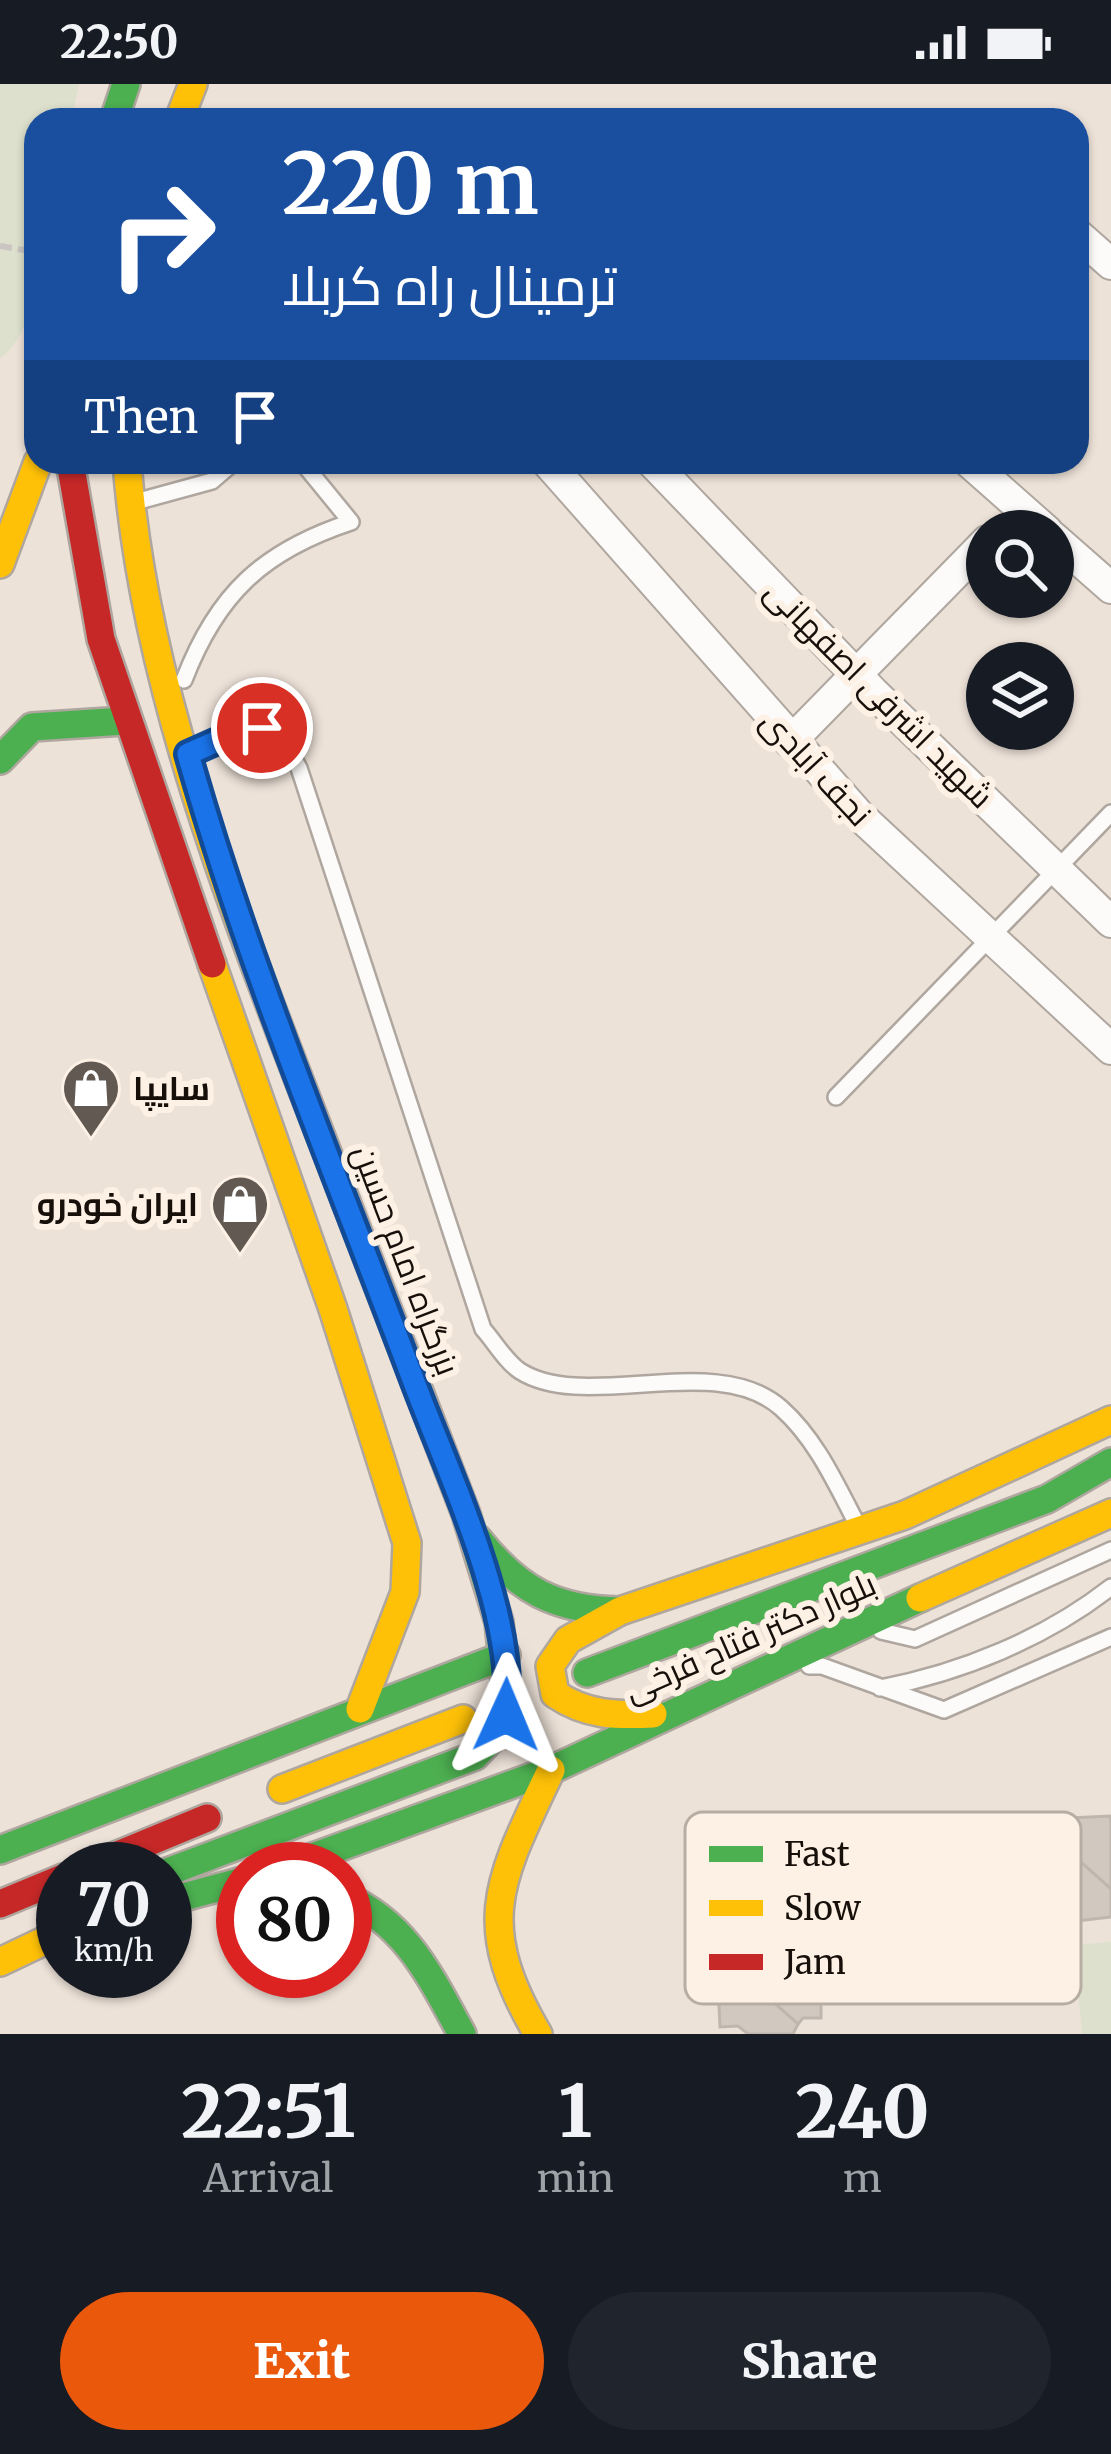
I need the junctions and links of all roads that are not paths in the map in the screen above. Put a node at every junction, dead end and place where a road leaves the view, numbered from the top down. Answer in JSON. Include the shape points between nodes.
{"nodes":[{"id":1,"x":34,"y":474,"type":"edge"},
{"id":2,"x":71,"y":474,"type":"edge"},
{"id":3,"x":128,"y":474,"type":"edge"},
{"id":4,"x":220,"y":474,"type":"edge"},
{"id":5,"x":312,"y":474,"type":"edge"},
{"id":6,"x":557,"y":474,"type":"edge"},
{"id":7,"x":664,"y":474,"type":"edge"},
{"id":8,"x":982,"y":474,"type":"edge"},
{"id":9,"x":129,"y":504,"type":"junction"},
{"id":10,"x":1020,"y":508,"type":"joint"},
{"id":11,"x":1022,"y":510,"type":"edge"},
{"id":12,"x":1074,"y":555,"type":"edge"},
{"id":13,"x":966,"y":563,"type":"edge"},
{"id":14,"x":0,"y":564,"type":"edge"},
{"id":15,"x":1111,"y":588,"type":"edge"},
{"id":16,"x":856,"y":674,"type":"junction"},
{"id":17,"x":174,"y":705,"type":"junction"},
{"id":18,"x":124,"y":722,"type":"junction"},
{"id":19,"x":790,"y":742,"type":"junction"},
{"id":20,"x":188,"y":754,"type":"junction"},
{"id":21,"x":0,"y":760,"type":"edge"},
{"id":22,"x":1111,"y":813,"type":"edge"},
{"id":23,"x":1056,"y":868,"type":"junction"},
{"id":24,"x":1111,"y":922,"type":"edge"},
{"id":25,"x":990,"y":937,"type":"junction"},
{"id":26,"x":1111,"y":1049,"type":"edge"},
{"id":27,"x":836,"y":1096,"type":"dead end"},
{"id":28,"x":381,"y":1294,"type":"junction"},
{"id":29,"x":332,"y":1310,"type":"junction"},
{"id":30,"x":1111,"y":1420,"type":"edge"},
{"id":31,"x":1111,"y":1462,"type":"edge"},
{"id":32,"x":1111,"y":1514,"type":"edge"},
{"id":33,"x":470,"y":1527,"type":"junction"},
{"id":34,"x":860,"y":1531,"type":"junction"},
{"id":35,"x":1111,"y":1550,"type":"edge"},
{"id":36,"x":1111,"y":1586,"type":"edge"},
{"id":37,"x":620,"y":1611,"type":"junction"},
{"id":38,"x":861,"y":1627,"type":"junction"},
{"id":39,"x":1111,"y":1637,"type":"edge"},
{"id":40,"x":506,"y":1655,"type":"junction"},
{"id":41,"x":770,"y":1667,"type":"junction"},
{"id":42,"x":587,"y":1673,"type":"dead end"},
{"id":43,"x":877,"y":1689,"type":"junction"},
{"id":44,"x":360,"y":1708,"type":"junction"},
{"id":45,"x":664,"y":1713,"type":"junction"},
{"id":46,"x":463,"y":1719,"type":"dead end"},
{"id":47,"x":551,"y":1770,"type":"junction"},
{"id":48,"x":149,"y":1842,"type":"edge"},
{"id":49,"x":354,"y":1842,"type":"edge"},
{"id":50,"x":0,"y":1850,"type":"edge"},
{"id":51,"x":192,"y":1863,"type":"edge"},
{"id":52,"x":36,"y":1889,"type":"edge"},
{"id":53,"x":0,"y":1904,"type":"edge"},
{"id":54,"x":372,"y":1911,"type":"edge"},
{"id":55,"x":36,"y":1945,"type":"edge"},
{"id":56,"x":0,"y":1961,"type":"edge"},
{"id":57,"x":462,"y":2034,"type":"edge"},
{"id":58,"x":538,"y":2034,"type":"edge"}],
"edges":[{"from":1,"to":14,"type":"main road"},
{"from":2,"to":18,"type":"main road"},
{"from":3,"to":9,"type":"main road","name":"بزرگراه امام حسین"},
{"from":4,"to":9,"type":"lane"},
{"from":5,"to":17,"type":"lane","via":[[351,522],[246,575],[202,632]]},
{"from":6,"to":19,"type":"street","name":"نجف آبادی"},
{"from":7,"to":16,"type":"street","name":"شهید اشرفی اصفهانی"},
{"from":8,"to":10,"type":"street"},
{"from":9,"to":17,"type":"main road","name":"بزرگراه امام حسین"},
{"from":10,"to":11,"type":"street"},
{"from":12,"to":15,"type":"street"},
{"from":13,"to":16,"type":"street"},
{"from":16,"to":19,"type":"street"},
{"from":16,"to":23,"type":"street","name":"شهید اشرفی اصفهانی"},
{"from":17,"to":20,"type":"main road","name":"بزرگراه امام حسین"},
{"from":18,"to":21,"type":"main road","via":[[32,727]]},
{"from":18,"to":29,"type":"main road"},
{"from":19,"to":25,"type":"street","name":"نجف آبادی"},
{"from":20,"to":28,"type":"main road","name":"بزرگراه امام حسین"},
{"from":20,"to":34,"type":"lane","via":[[262,728],[284,742],[299,769],[483,1329],[520,1371],[558,1382],[743,1385],[807,1435]]},
{"from":22,"to":23,"type":"lane"},
{"from":23,"to":24,"type":"street","name":"شهید اشرفی اصفهانی"},
{"from":23,"to":25,"type":"lane"},
{"from":25,"to":26,"type":"street","name":"نجف آبادی"},
{"from":25,"to":27,"type":"lane"},
{"from":28,"to":29,"type":"main road"},
{"from":28,"to":33,"type":"main road","name":"بزرگراه امام حسین"},
{"from":29,"to":44,"type":"main road","via":[[407,1543],[405,1592]]},
{"from":30,"to":34,"type":"main road","name":"بلوار دکتر فتاح فرخی"},
{"from":31,"to":42,"type":"main road","via":[[1047,1499]]},
{"from":32,"to":38,"type":"main road","name":"بلوار دکتر فتاح فرخی"},
{"from":33,"to":37,"type":"main road","via":[[508,1578],[540,1601]]},
{"from":33,"to":40,"type":"main road","name":"بزرگراه امام حسین"},
{"from":34,"to":37,"type":"main road","name":"بلوار دکتر فتاح فرخی"},
{"from":35,"to":38,"type":"lane","via":[[916,1639]]},
{"from":36,"to":43,"type":"lane","via":[[960,1668]]},
{"from":37,"to":45,"type":"main road","via":[[568,1640],[550,1666],[555,1694],[606,1717]]},
{"from":38,"to":41,"type":"main road","name":"بلوار دکتر فتاح فرخی"},
{"from":39,"to":43,"type":"lane","via":[[944,1710]]},
{"from":40,"to":44,"type":"main road"},
{"from":40,"to":51,"type":"main road","name":"بزرگراه امام حسین","via":[[506,1715],[475,1756]]},
{"from":41,"to":43,"type":"lane","via":[[822,1666]]},
{"from":41,"to":45,"type":"main road","name":"بلوار دکتر فتاح فرخی"},
{"from":44,"to":50,"type":"main road"},
{"from":45,"to":47,"type":"main road","name":"بلوار دکتر فتاح فرخی"},
{"from":46,"to":48,"type":"main road"},
{"from":47,"to":49,"type":"main road","name":"بلوار دکتر فتاح فرخی"},
{"from":47,"to":58,"type":"main road","via":[[518,1843],[498,1921],[507,1979]]},
{"from":52,"to":53,"type":"main road"},
{"from":54,"to":57,"type":"main road","via":[[417,1951]]},
{"from":55,"to":56,"type":"main road"}]}
